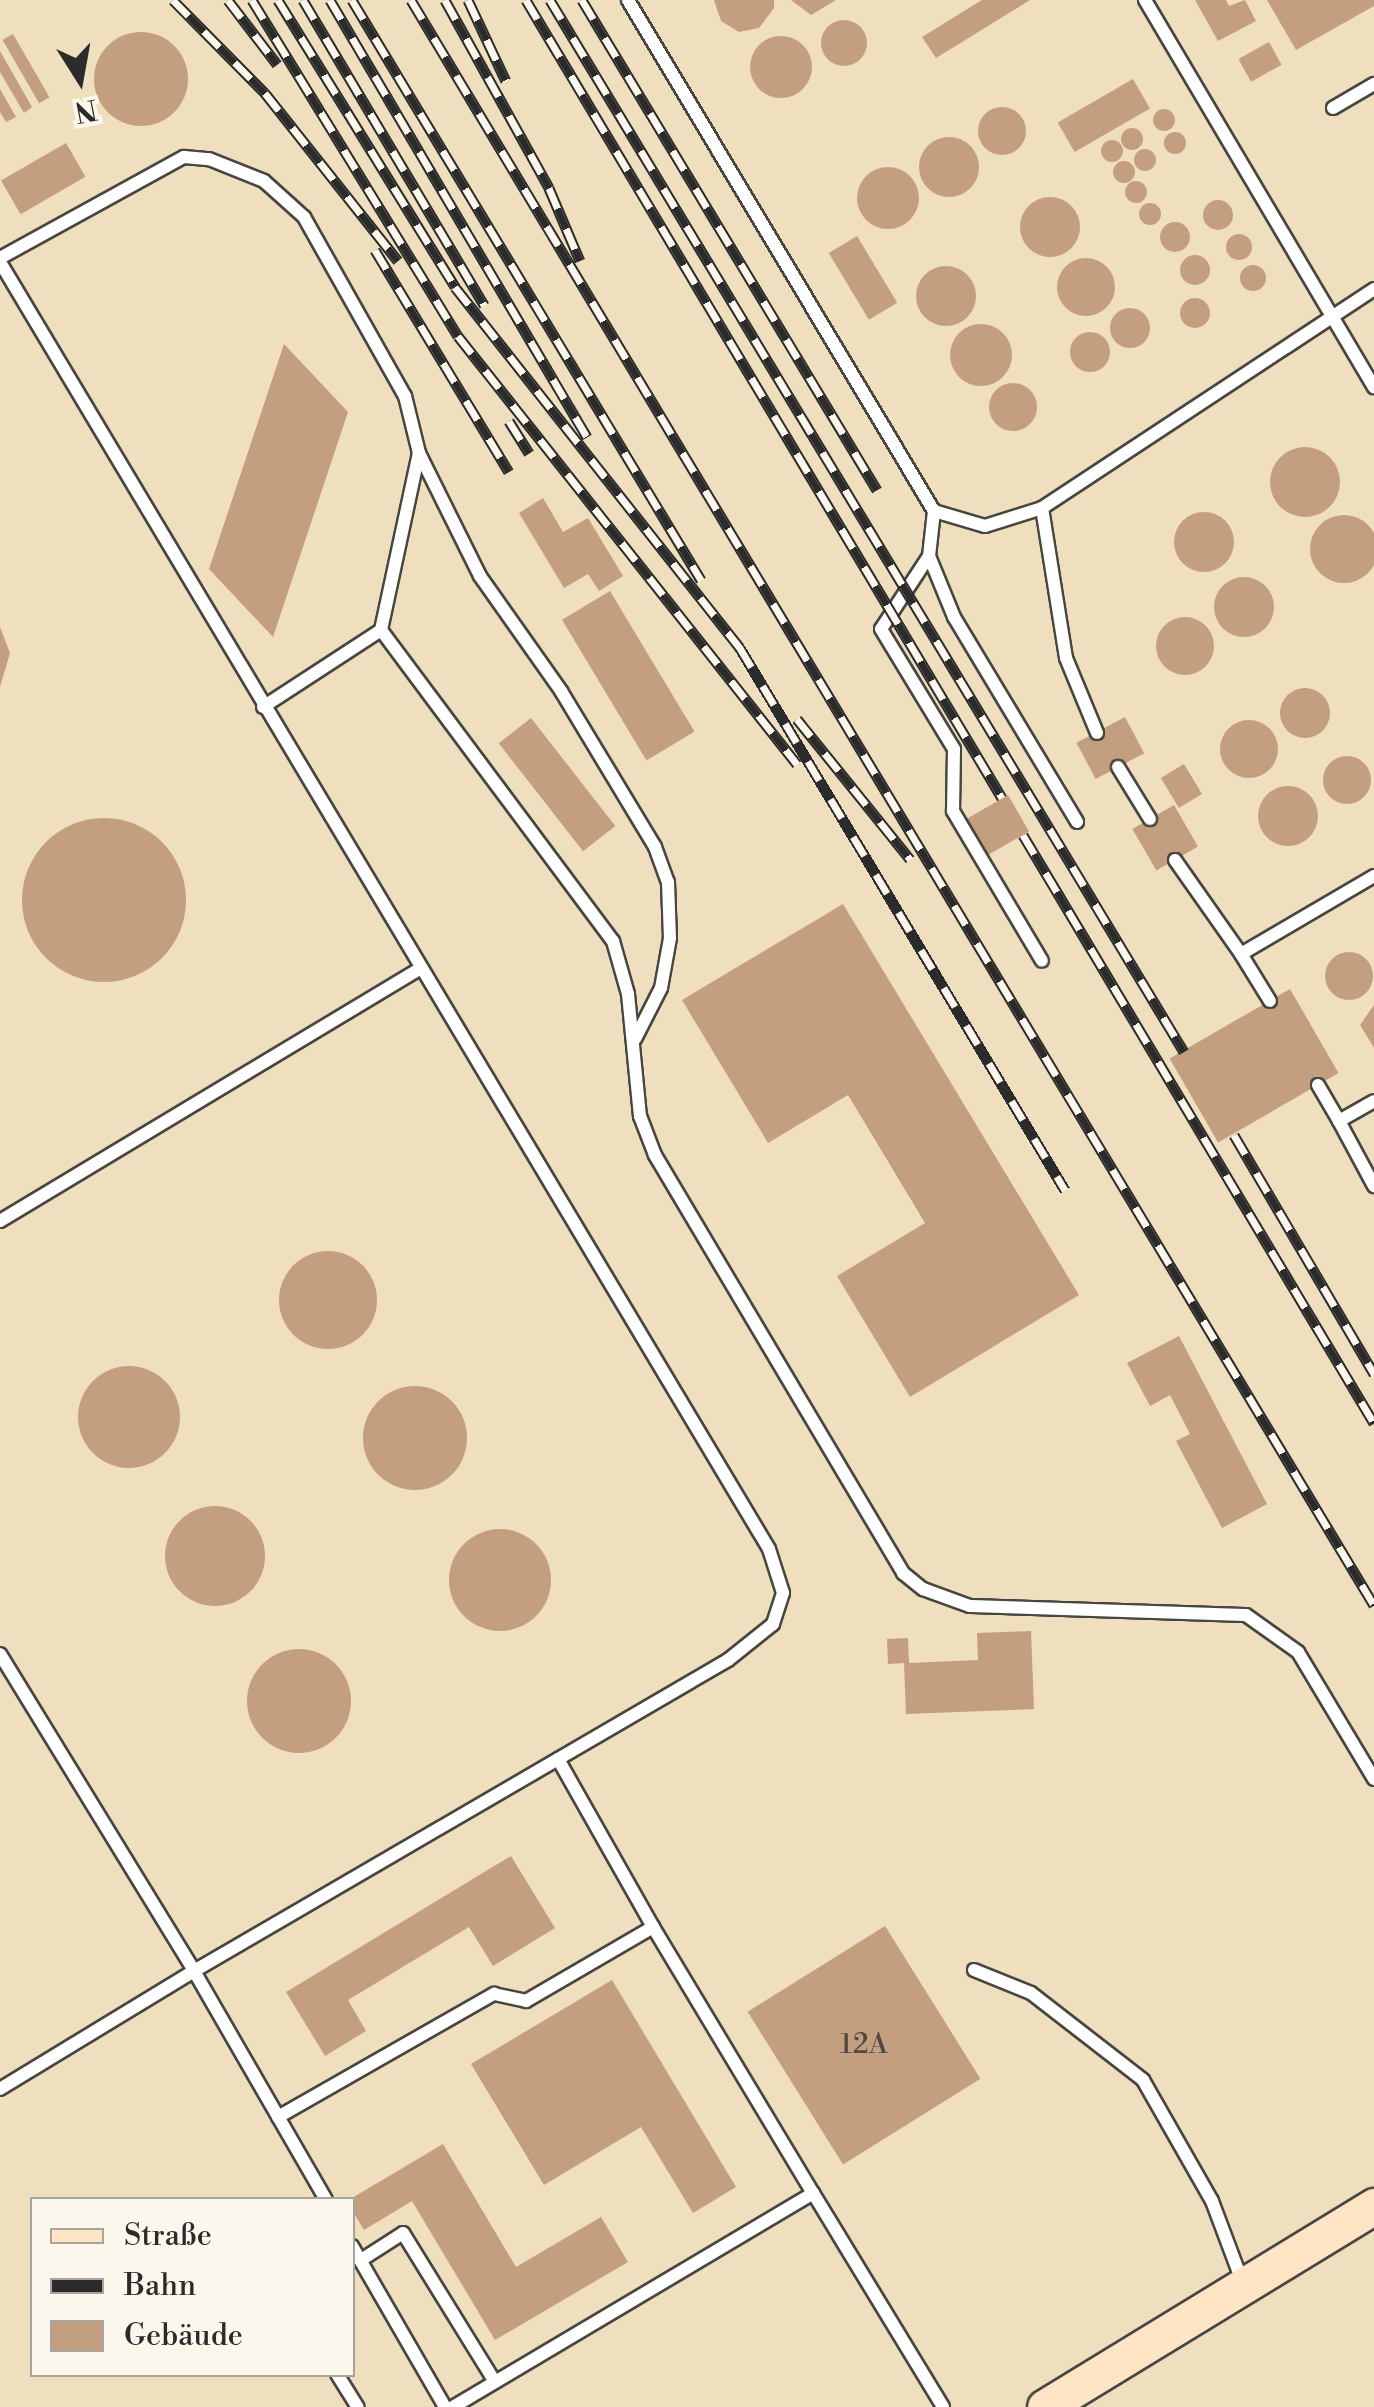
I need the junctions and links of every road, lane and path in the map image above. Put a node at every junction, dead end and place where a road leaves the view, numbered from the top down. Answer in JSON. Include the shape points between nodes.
{"nodes":[{"id":1,"x":628,"y":0,"type":"edge"},
{"id":2,"x":1145,"y":0,"type":"edge"},
{"id":3,"x":1374,"y":84,"type":"edge"},
{"id":4,"x":1333,"y":108,"type":"dead end"},
{"id":5,"x":0,"y":260,"type":"edge"},
{"id":6,"x":1374,"y":289,"type":"edge"},
{"id":7,"x":1333,"y":318,"type":"junction"},
{"id":8,"x":1374,"y":387,"type":"edge"},
{"id":9,"x":418,"y":454,"type":"junction"},
{"id":10,"x":1042,"y":508,"type":"junction"},
{"id":11,"x":934,"y":511,"type":"junction"},
{"id":12,"x":929,"y":556,"type":"junction"},
{"id":13,"x":381,"y":630,"type":"junction"},
{"id":14,"x":263,"y":707,"type":"junction"},
{"id":15,"x":1098,"y":733,"type":"dead end"},
{"id":16,"x":1118,"y":767,"type":"dead end"},
{"id":17,"x":1150,"y":819,"type":"dead end"},
{"id":18,"x":1077,"y":822,"type":"dead end"},
{"id":19,"x":1175,"y":860,"type":"dead end"},
{"id":20,"x":1374,"y":876,"type":"edge"},
{"id":21,"x":1241,"y":954,"type":"junction"},
{"id":22,"x":1042,"y":961,"type":"dead end"},
{"id":23,"x":418,"y":970,"type":"junction"},
{"id":24,"x":1270,"y":1001,"type":"dead end"},
{"id":25,"x":634,"y":1041,"type":"junction"},
{"id":26,"x":1318,"y":1085,"type":"dead end"},
{"id":27,"x":1374,"y":1101,"type":"edge"},
{"id":28,"x":1338,"y":1122,"type":"junction"},
{"id":29,"x":1374,"y":1186,"type":"edge"},
{"id":30,"x":0,"y":1220,"type":"edge"},
{"id":31,"x":0,"y":1654,"type":"edge"},
{"id":32,"x":558,"y":1759,"type":"junction"},
{"id":33,"x":1374,"y":1779,"type":"edge"},
{"id":34,"x":653,"y":1927,"type":"junction"},
{"id":35,"x":974,"y":1970,"type":"dead end"},
{"id":36,"x":194,"y":1972,"type":"junction"},
{"id":37,"x":0,"y":2089,"type":"edge"},
{"id":38,"x":278,"y":2117,"type":"junction"},
{"id":39,"x":813,"y":2193,"type":"junction"},
{"id":40,"x":323,"y":2195,"type":"edge"},
{"id":41,"x":1374,"y":2206,"type":"edge"},
{"id":42,"x":355,"y":2251,"type":"edge"},
{"id":43,"x":361,"y":2260,"type":"junction"},
{"id":44,"x":1245,"y":2287,"type":"junction"},
{"id":45,"x":339,"y":2377,"type":"edge"},
{"id":46,"x":495,"y":2382,"type":"junction"},
{"id":47,"x":358,"y":2407,"type":"edge"},
{"id":48,"x":445,"y":2407,"type":"edge"},
{"id":49,"x":454,"y":2407,"type":"edge"},
{"id":50,"x":944,"y":2407,"type":"edge"},
{"id":51,"x":1045,"y":2407,"type":"edge"}],
"edges":[{"from":1,"to":11,"type":"lane"},
{"from":2,"to":7,"type":"lane"},
{"from":3,"to":4,"type":"lane"},
{"from":5,"to":9,"type":"lane","via":[[184,157],[209,158],[264,181],[304,217],[327,254],[405,396]]},
{"from":5,"to":14,"type":"lane"},
{"from":6,"to":7,"type":"lane"},
{"from":7,"to":8,"type":"lane"},
{"from":7,"to":10,"type":"lane"},
{"from":9,"to":13,"type":"lane"},
{"from":9,"to":25,"type":"lane","via":[[480,576],[561,690],[656,847],[668,882],[670,938],[661,988]]},
{"from":10,"to":11,"type":"lane","via":[[985,526]]},
{"from":10,"to":15,"type":"lane","via":[[1066,658]]},
{"from":11,"to":12,"type":"lane"},
{"from":12,"to":18,"type":"lane","via":[[954,617]]},
{"from":12,"to":22,"type":"lane","via":[[880,629],[954,750],[952,811]]},
{"from":13,"to":14,"type":"lane"},
{"from":13,"to":25,"type":"lane","via":[[612,941]]},
{"from":14,"to":23,"type":"lane"},
{"from":16,"to":17,"type":"lane"},
{"from":19,"to":21,"type":"lane"},
{"from":20,"to":21,"type":"lane"},
{"from":21,"to":24,"type":"lane"},
{"from":23,"to":30,"type":"lane"},
{"from":23,"to":32,"type":"lane","via":[[770,1549],[783,1593],[782,1610],[755,1642]]},
{"from":25,"to":33,"type":"lane","via":[[640,1116],[655,1155],[903,1573],[923,1589],[970,1606],[1246,1615],[1298,1652]]},
{"from":26,"to":28,"type":"lane"},
{"from":27,"to":28,"type":"lane"},
{"from":28,"to":29,"type":"lane"},
{"from":31,"to":36,"type":"lane"},
{"from":32,"to":34,"type":"lane"},
{"from":32,"to":36,"type":"lane"},
{"from":34,"to":38,"type":"lane","via":[[526,2002],[494,1994]]},
{"from":34,"to":39,"type":"lane"},
{"from":35,"to":44,"type":"lane","via":[[1031,1993],[1143,2080],[1212,2201]]},
{"from":36,"to":37,"type":"lane"},
{"from":36,"to":38,"type":"lane"},
{"from":38,"to":40,"type":"lane"},
{"from":39,"to":46,"type":"lane"},
{"from":39,"to":50,"type":"lane"},
{"from":41,"to":44,"type":"street"},
{"from":42,"to":43,"type":"lane"},
{"from":43,"to":46,"type":"lane","via":[[403,2233]]},
{"from":43,"to":48,"type":"lane"},
{"from":44,"to":51,"type":"street"},
{"from":45,"to":47,"type":"lane"},
{"from":46,"to":49,"type":"lane"}]}
